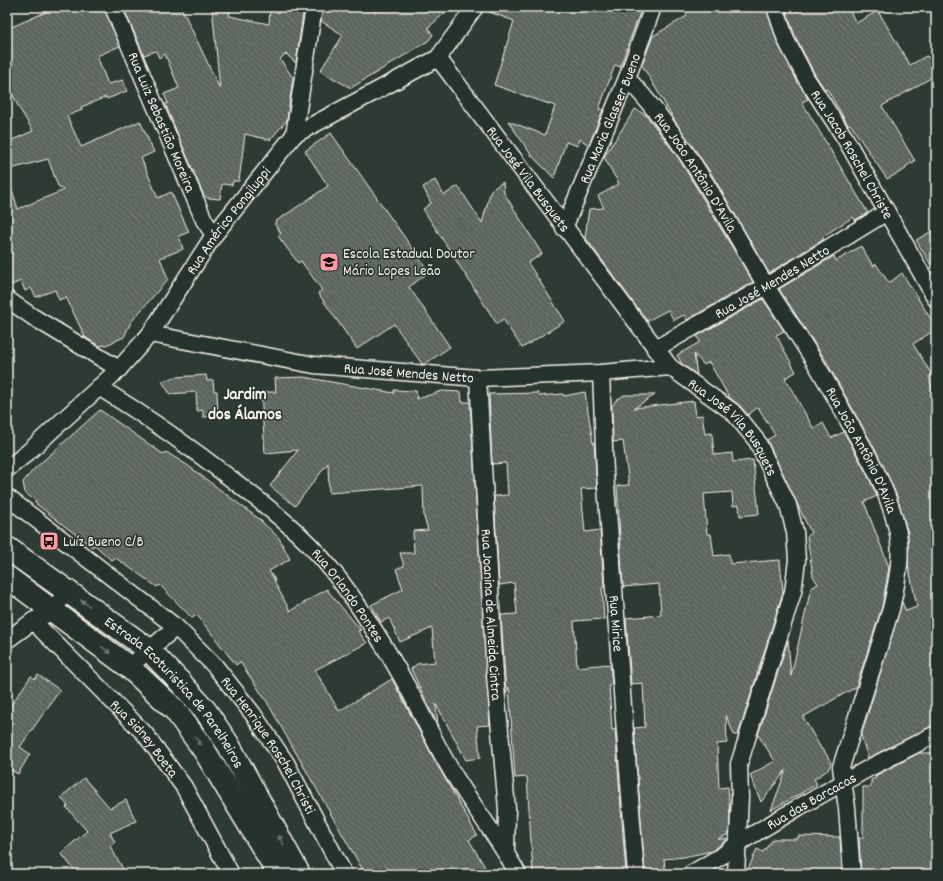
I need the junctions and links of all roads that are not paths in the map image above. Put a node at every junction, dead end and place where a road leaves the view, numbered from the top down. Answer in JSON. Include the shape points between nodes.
{"nodes":[{"id":1,"x":113,"y":7,"type":"edge"},
{"id":2,"x":314,"y":7,"type":"edge"},
{"id":3,"x":475,"y":7,"type":"edge"},
{"id":4,"x":653,"y":7,"type":"edge"},
{"id":5,"x":775,"y":7,"type":"edge"},
{"id":6,"x":438,"y":58,"type":"junction"},
{"id":7,"x":627,"y":78,"type":"junction"},
{"id":8,"x":294,"y":135,"type":"junction"},
{"id":9,"x":887,"y":212,"type":"junction"},
{"id":10,"x":564,"y":228,"type":"junction"},
{"id":11,"x":214,"y":235,"type":"junction"},
{"id":12,"x":766,"y":286,"type":"junction"},
{"id":13,"x":936,"y":299,"type":"edge"},
{"id":14,"x":7,"y":300,"type":"edge"},
{"id":15,"x":150,"y":334,"type":"junction"},
{"id":16,"x":655,"y":349,"type":"junction"},
{"id":17,"x":670,"y":367,"type":"junction"},
{"id":18,"x":119,"y":369,"type":"junction"},
{"id":19,"x":601,"y":373,"type":"junction"},
{"id":20,"x":478,"y":378,"type":"junction"},
{"id":21,"x":99,"y":387,"type":"junction"},
{"id":22,"x":7,"y":469,"type":"edge"},
{"id":23,"x":7,"y":497,"type":"edge"},
{"id":24,"x":7,"y":548,"type":"edge"},
{"id":25,"x":7,"y":577,"type":"edge"},
{"id":26,"x":59,"y":585,"type":"junction"},
{"id":27,"x":45,"y":605,"type":"junction"},
{"id":28,"x":33,"y":621,"type":"junction"},
{"id":29,"x":176,"y":628,"type":"junction"},
{"id":30,"x":7,"y":640,"type":"edge"},
{"id":31,"x":148,"y":650,"type":"junction"},
{"id":32,"x":129,"y":668,"type":"junction"},
{"id":33,"x":936,"y":734,"type":"edge"},
{"id":34,"x":843,"y":783,"type":"junction"},
{"id":35,"x":737,"y":844,"type":"junction"},
{"id":36,"x":506,"y":852,"type":"junction"},
{"id":37,"x":230,"y":874,"type":"edge"},
{"id":38,"x":278,"y":874,"type":"edge"},
{"id":39,"x":300,"y":874,"type":"edge"},
{"id":40,"x":344,"y":874,"type":"edge"},
{"id":41,"x":518,"y":874,"type":"edge"},
{"id":42,"x":636,"y":874,"type":"edge"},
{"id":43,"x":691,"y":874,"type":"edge"},
{"id":44,"x":736,"y":874,"type":"edge"},
{"id":45,"x":852,"y":874,"type":"edge"}],
"edges":[{"from":1,"to":11,"type":"street","name":"Rua Luiz Sebastião Moreira","via":[[204,220]]},
{"from":2,"to":8,"type":"street"},
{"from":3,"to":6,"type":"street","name":"Rua Américo Pongiluppi"},
{"from":4,"to":7,"type":"street","name":"Rua Maria Glasser Bueno"},
{"from":5,"to":9,"type":"street","name":"Rua Jacob Roschel Christe","via":[[786,40],[806,78],[845,138]]},
{"from":6,"to":8,"type":"street","name":"Rua Américo Pongiluppi"},
{"from":6,"to":10,"type":"street","name":"Rua José Vila Busquets"},
{"from":7,"to":10,"type":"street","name":"Rua Maria Glasser Bueno"},
{"from":7,"to":12,"type":"street","name":"Rua João Antônio D'Avila","via":[[653,105],[688,154]]},
{"from":8,"to":11,"type":"street","name":"Rua Américo Pongiluppi"},
{"from":9,"to":12,"type":"street","name":"Rua José Mendes Netto"},
{"from":9,"to":13,"type":"street","name":"Rua Jacob Roschel Christe"},
{"from":10,"to":16,"type":"street","name":"Rua José Vila Busquets"},
{"from":11,"to":15,"type":"street","name":"Rua Américo Pongiluppi"},
{"from":12,"to":16,"type":"street","name":"Rua José Mendes Netto"},
{"from":12,"to":34,"type":"street","name":"Rua João Antônio D'Avila","via":[[807,349],[860,441],[890,504],[897,527],[900,550],[896,584],[884,632],[841,767]]},
{"from":14,"to":18,"type":"street"},
{"from":15,"to":18,"type":"street","name":"Rua Américo Pongiluppi"},
{"from":15,"to":20,"type":"street","name":"Rua José Mendes Netto","via":[[314,365]]},
{"from":16,"to":17,"type":"street","name":"Rua José Vila Busquets"},
{"from":17,"to":19,"type":"street","name":"Rua José Mendes Netto"},
{"from":17,"to":35,"type":"street","name":"Rua José Vila Busquets","via":[[733,412],[757,441],[788,505],[795,532],[797,560],[793,592],[739,764]]},
{"from":18,"to":21,"type":"street","name":"Rua Américo Pongiluppi"},
{"from":19,"to":20,"type":"street","name":"Rua José Mendes Netto"},
{"from":19,"to":42,"type":"street","name":"Rua Mirice","via":[[605,474]]},
{"from":20,"to":36,"type":"street","name":"Rua Joanina de Almeida Cintra","via":[[495,676],[507,809]]},
{"from":21,"to":22,"type":"street","name":"Rua Américo Pongiluppi"},
{"from":21,"to":36,"type":"street","name":"Rua Orlando Pontes","via":[[147,416],[263,503],[287,523],[330,568],[368,623],[408,689],[454,774]]},
{"from":23,"to":29,"type":"street","name":"Rua Henrique Roschel Christi"},
{"from":24,"to":26,"type":"main road","name":"Estrada Ecoturistica de Parelheiros"},
{"from":25,"to":27,"type":"main road","name":"Estrada Ecoturistica de Parelheiros"},
{"from":26,"to":27,"type":"street"},
{"from":31,"to":26,"type":"main road","name":"Estrada Ecoturistica de Parelheiros","one_way":true},
{"from":27,"to":28,"type":"street"},
{"from":27,"to":32,"type":"main road","name":"Estrada Ecoturistica de Parelheiros","one_way":true},
{"from":28,"to":30,"type":"street"},
{"from":28,"to":37,"type":"street","name":"Rua Sidney Boeta","via":[[145,734],[184,787]]},
{"from":29,"to":31,"type":"street"},
{"from":29,"to":40,"type":"street","name":"Rua Henrique Roschel Christi","via":[[215,666],[253,714],[286,763]]},
{"from":31,"to":32,"type":"street"},
{"from":39,"to":31,"type":"main road","name":"Estrada Ecoturistica de Parelheiros","one_way":true,"via":[[228,744],[205,710]]},
{"from":32,"to":38,"type":"main road","name":"Estrada Ecoturistica de Parelheiros","one_way":true,"via":[[175,710],[204,750]]},
{"from":33,"to":34,"type":"street","name":"Rua das Barcacas"},
{"from":34,"to":35,"type":"street","name":"Rua das Barcacas"},
{"from":34,"to":45,"type":"street","name":"Rua João Antônio D'Avila"},
{"from":35,"to":43,"type":"street","name":"Rua das Barcacas","via":[[724,855]]},
{"from":35,"to":44,"type":"street","name":"Rua José Vila Busquets"},
{"from":36,"to":41,"type":"street","name":"Rua Orlando Pontes"}]}
